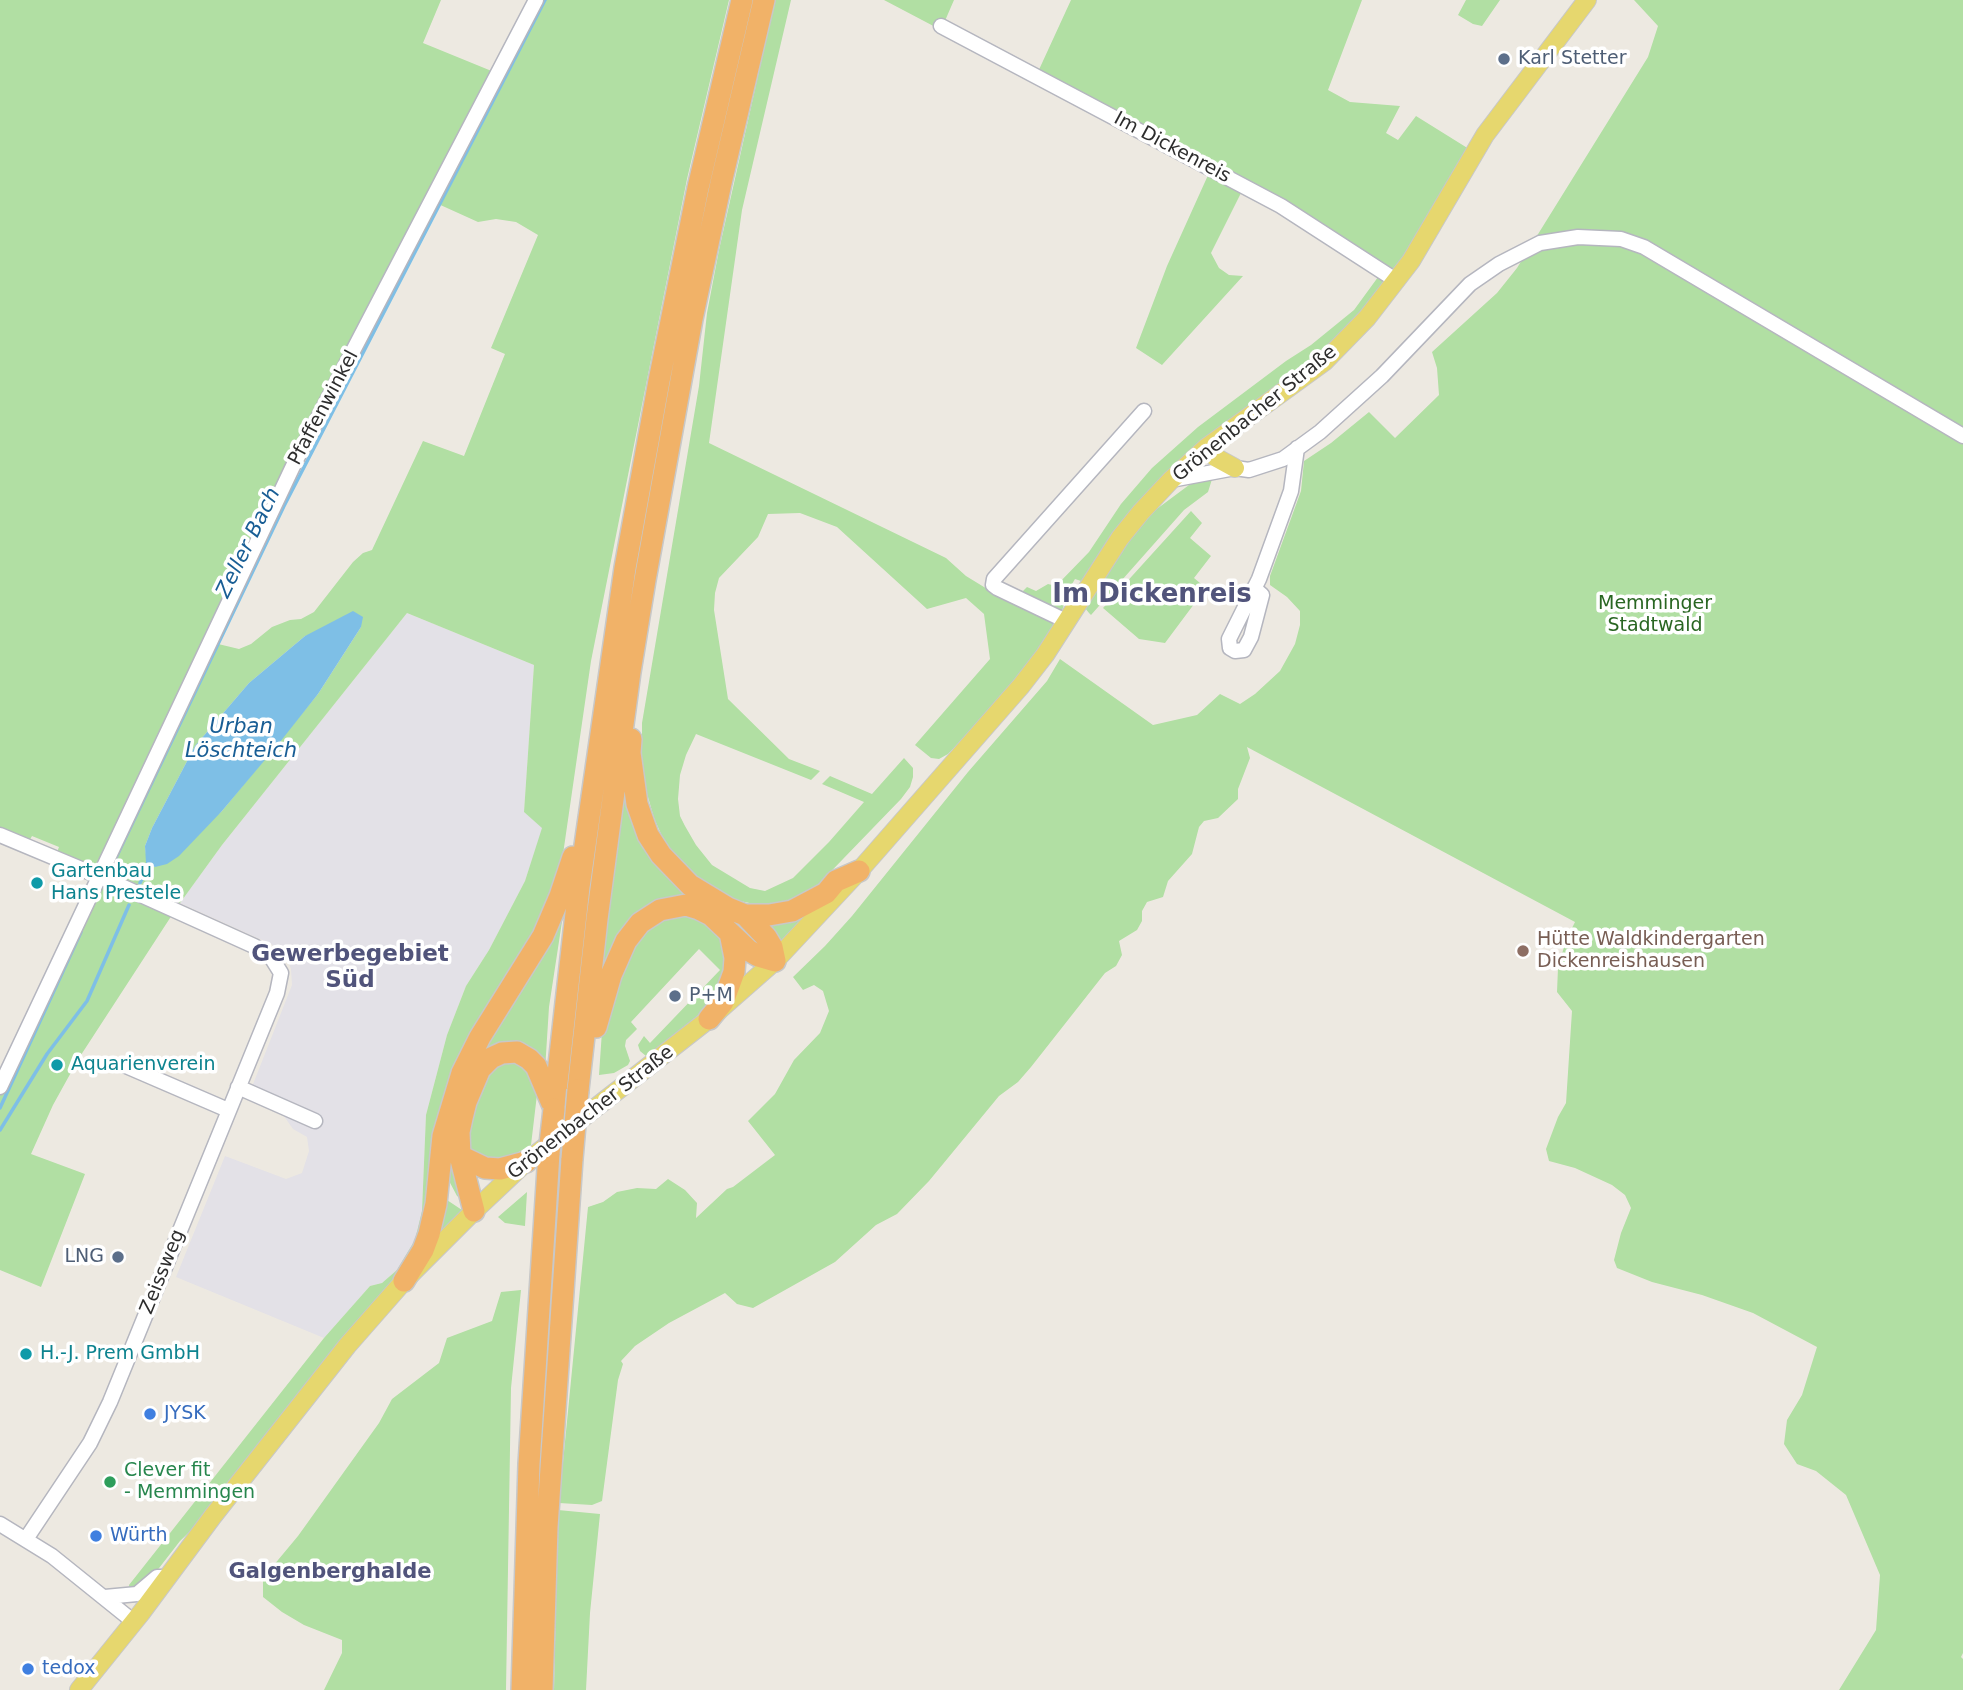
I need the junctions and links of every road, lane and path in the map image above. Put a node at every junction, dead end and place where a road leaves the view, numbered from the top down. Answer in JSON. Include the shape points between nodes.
{"nodes":[{"id":1,"x":536,"y":0,"type":"edge"},
{"id":2,"x":742,"y":0,"type":"edge"},
{"id":3,"x":764,"y":0,"type":"edge"},
{"id":4,"x":1587,"y":0,"type":"edge"},
{"id":5,"x":941,"y":26,"type":"dead end"},
{"id":6,"x":1397,"y":281,"type":"junction"},
{"id":7,"x":1144,"y":411,"type":"dead end"},
{"id":8,"x":1963,"y":436,"type":"edge"},
{"id":9,"x":1207,"y":447,"type":"junction"},
{"id":10,"x":1297,"y":448,"type":"junction"},
{"id":11,"x":1235,"y":468,"type":"junction"},
{"id":12,"x":1171,"y":480,"type":"junction"},
{"id":13,"x":1254,"y":588,"type":"dead end"},
{"id":14,"x":1066,"y":621,"type":"junction"},
{"id":15,"x":630,"y":672,"type":"junction"},
{"id":16,"x":593,"y":793,"type":"junction"},
{"id":17,"x":0,"y":835,"type":"edge"},
{"id":18,"x":859,"y":871,"type":"junction"},
{"id":19,"x":103,"y":879,"type":"junction"},
{"id":20,"x":745,"y":915,"type":"junction"},
{"id":21,"x":730,"y":933,"type":"junction"},
{"id":22,"x":775,"y":961,"type":"junction"},
{"id":23,"x":709,"y":1019,"type":"junction"},
{"id":24,"x":126,"y":1066,"type":"dead end"},
{"id":25,"x":0,"y":1087,"type":"edge"},
{"id":26,"x":238,"y":1087,"type":"junction"},
{"id":27,"x":578,"y":1090,"type":"junction"},
{"id":28,"x":554,"y":1109,"type":"junction"},
{"id":29,"x":228,"y":1110,"type":"junction"},
{"id":30,"x":315,"y":1121,"type":"dead end"},
{"id":31,"x":460,"y":1156,"type":"junction"},
{"id":32,"x":526,"y":1162,"type":"junction"},
{"id":33,"x":439,"y":1177,"type":"junction"},
{"id":34,"x":474,"y":1211,"type":"junction"},
{"id":35,"x":404,"y":1281,"type":"junction"},
{"id":36,"x":0,"y":1524,"type":"edge"},
{"id":37,"x":26,"y":1539,"type":"junction"},
{"id":38,"x":168,"y":1577,"type":"junction"},
{"id":39,"x":104,"y":1597,"type":"junction"},
{"id":40,"x":134,"y":1622,"type":"junction"},
{"id":41,"x":79,"y":1690,"type":"edge"},
{"id":42,"x":522,"y":1690,"type":"edge"},
{"id":43,"x":542,"y":1690,"type":"edge"}],
"edges":[{"from":1,"to":19,"type":"street","name":"Pfaffenwinkel","via":[[294,464]]},
{"from":2,"to":16,"type":"highway","via":[[659,381],[623,581]]},
{"from":3,"to":15,"type":"highway","via":[[692,319]]},
{"from":4,"to":6,"type":"main road","name":"Grönenbacher Straße","via":[[1485,135]]},
{"from":5,"to":6,"type":"street","name":"Im Dickenreis","via":[[1281,206]]},
{"from":6,"to":9,"type":"main road","name":"Grönenbacher Straße","via":[[1324,362]]},
{"from":7,"to":14,"type":"street","via":[[994,579],[997,589]]},
{"from":8,"to":10,"type":"street","via":[[1644,247],[1621,239],[1577,237],[1540,243],[1470,284],[1382,376]]},
{"from":9,"to":11,"type":"main road"},
{"from":9,"to":12,"type":"main road","name":"Grönenbacher Straße"},
{"from":10,"to":11,"type":"street","via":[[1262,468]]},
{"from":10,"to":13,"type":"street","via":[[1291,491]]},
{"from":11,"to":12,"type":"street"},
{"from":12,"to":14,"type":"main road","name":"Grönenbacher Straße","via":[[1120,538]]},
{"from":14,"to":18,"type":"main road","name":"Grönenbacher Straße","via":[[1021,686]]},
{"from":15,"to":20,"type":"highway","via":[[637,687],[630,753],[637,804],[649,835],[690,885]]},
{"from":15,"to":27,"type":"highway"},
{"from":16,"to":28,"type":"highway"},
{"from":16,"to":33,"type":"highway","via":[[579,813],[571,867],[551,920],[462,1073],[443,1136]]},
{"from":17,"to":19,"type":"street"},
{"from":18,"to":20,"type":"highway","via":[[792,911]]},
{"from":18,"to":22,"type":"main road","name":"Grönenbacher Straße"},
{"from":19,"to":25,"type":"street","name":"Pfaffenwinkel"},
{"from":19,"to":26,"type":"street","name":"Zeissweg","via":[[271,957],[281,973],[277,993]]},
{"from":20,"to":22,"type":"highway","via":[[766,937]]},
{"from":21,"to":22,"type":"highway","via":[[758,956]]},
{"from":21,"to":23,"type":"highway","via":[[734,972],[723,1002]]},
{"from":21,"to":27,"type":"highway","via":[[711,915],[686,905],[660,910],[640,923],[611,975]]},
{"from":22,"to":23,"type":"main road","name":"Grönenbacher Straße"},
{"from":23,"to":32,"type":"main road","name":"Grönenbacher Straße"},
{"from":24,"to":29,"type":"street"},
{"from":26,"to":29,"type":"street","name":"Zeissweg"},
{"from":26,"to":30,"type":"street"},
{"from":27,"to":43,"type":"highway","bridge":true,"via":[[547,1527]]},
{"from":28,"to":31,"type":"highway","via":[[529,1059],[517,1052],[491,1058],[480,1069],[466,1102],[459,1132]]},
{"from":28,"to":42,"type":"highway","bridge":true,"via":[[529,1464]]},
{"from":29,"to":37,"type":"street","name":"Zeissweg","via":[[100,1422]]},
{"from":31,"to":32,"type":"highway","via":[[485,1168]]},
{"from":31,"to":34,"type":"highway"},
{"from":32,"to":34,"type":"main road","name":"Grönenbacher Straße"},
{"from":33,"to":34,"type":"highway","via":[[452,1198]]},
{"from":33,"to":35,"type":"highway","via":[[424,1250]]},
{"from":34,"to":35,"type":"main road","name":"Grönenbacher Straße"},
{"from":35,"to":38,"type":"main road","name":"Grönenbacher Straße","via":[[347,1346]]},
{"from":36,"to":37,"type":"street"},
{"from":37,"to":39,"type":"street"},
{"from":38,"to":39,"type":"street","via":[[157,1577],[137,1594]]},
{"from":38,"to":40,"type":"main road","name":"Grönenbacher Straße"},
{"from":39,"to":40,"type":"street"},
{"from":40,"to":41,"type":"main road","name":"Grönenbacher Straße"}]}
